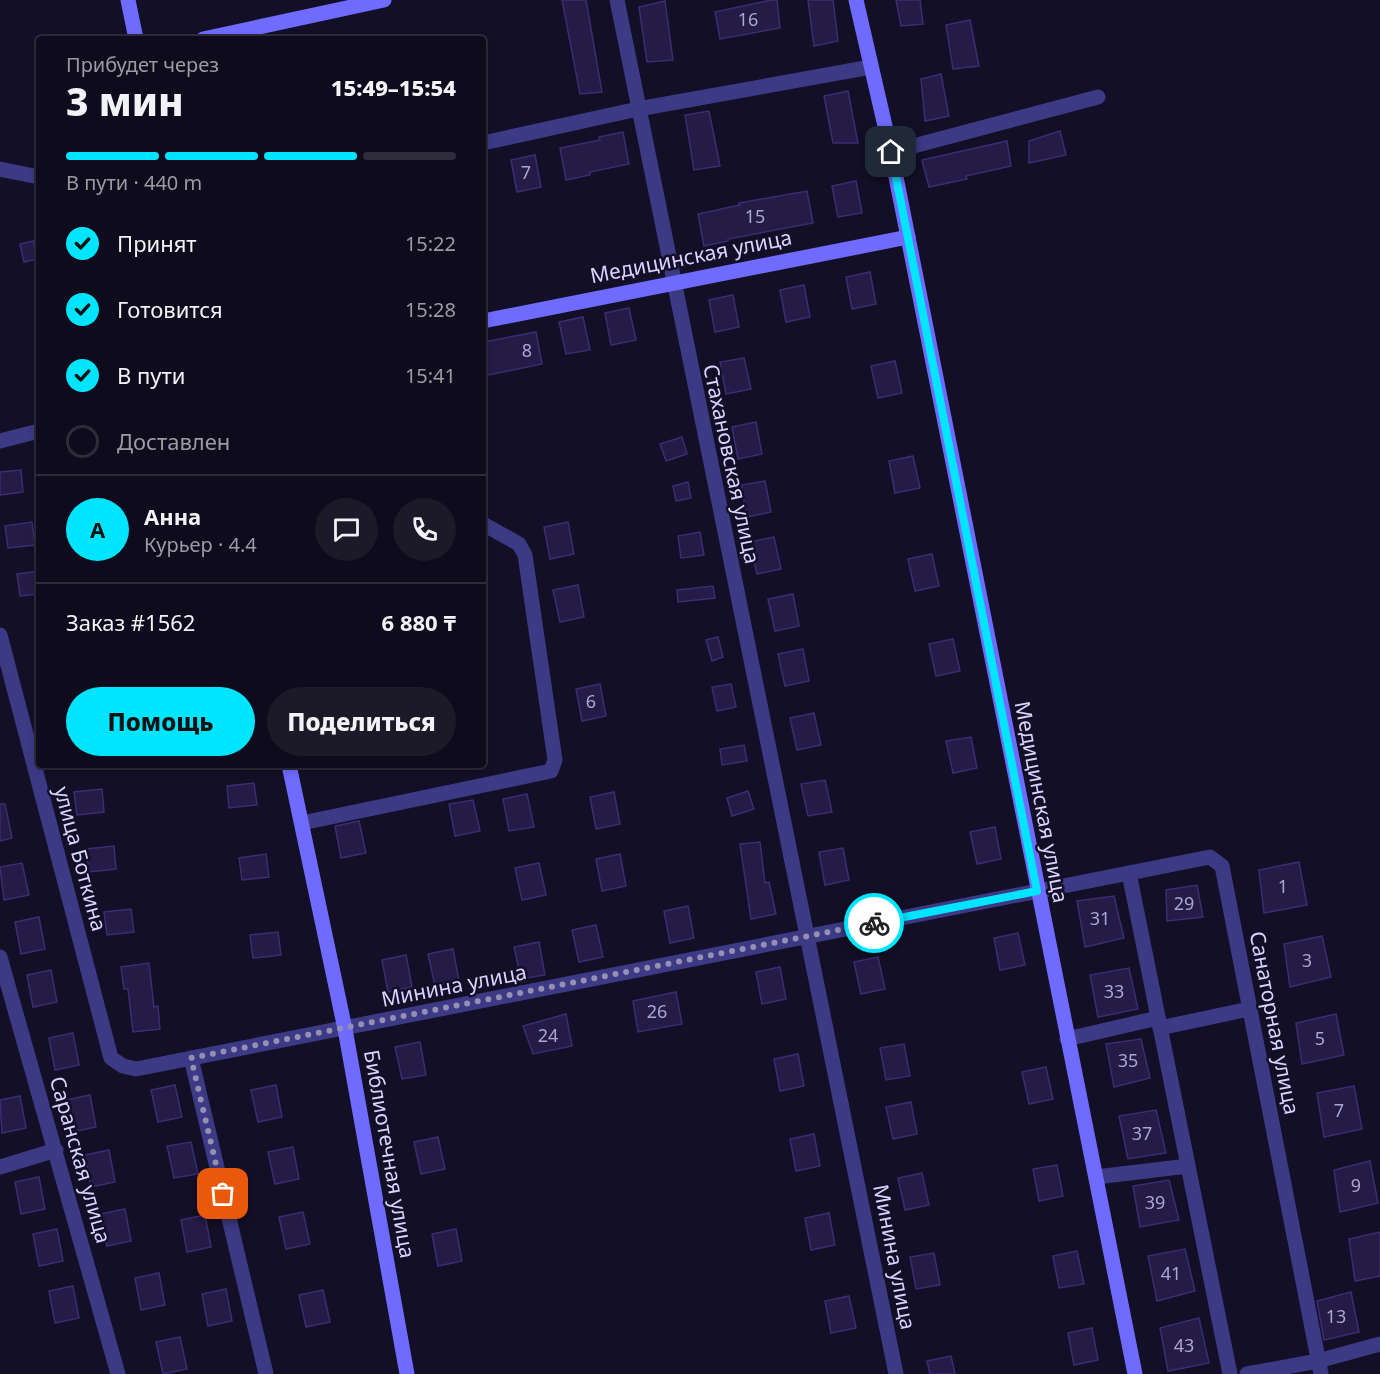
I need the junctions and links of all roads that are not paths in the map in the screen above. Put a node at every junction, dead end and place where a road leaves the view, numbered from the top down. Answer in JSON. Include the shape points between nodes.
{"nodes":[{"id":1,"x":128,"y":0,"type":"edge"},
{"id":2,"x":384,"y":0,"type":"edge"},
{"id":3,"x":617,"y":0,"type":"edge"},
{"id":4,"x":856,"y":0,"type":"edge"},
{"id":5,"x":135,"y":36,"type":"edge"},
{"id":6,"x":217,"y":36,"type":"edge"},
{"id":7,"x":871,"y":66,"type":"junction"},
{"id":8,"x":1098,"y":97,"type":"dead end"},
{"id":9,"x":638,"y":109,"type":"junction"},
{"id":10,"x":486,"y":142,"type":"edge"},
{"id":11,"x":891,"y":152,"type":"junction"},
{"id":12,"x":0,"y":169,"type":"edge"},
{"id":13,"x":36,"y":176,"type":"edge"},
{"id":14,"x":908,"y":237,"type":"junction"},
{"id":15,"x":672,"y":282,"type":"junction"},
{"id":16,"x":486,"y":320,"type":"edge"},
{"id":17,"x":36,"y":432,"type":"edge"},
{"id":18,"x":0,"y":441,"type":"edge"},
{"id":19,"x":486,"y":526,"type":"edge"},
{"id":20,"x":0,"y":635,"type":"edge"},
{"id":21,"x":290,"y":768,"type":"edge"},
{"id":22,"x":302,"y":823,"type":"junction"},
{"id":23,"x":1129,"y":873,"type":"junction"},
{"id":24,"x":1037,"y":891,"type":"junction"},
{"id":25,"x":807,"y":936,"type":"junction"},
{"id":26,"x":0,"y":957,"type":"edge"},
{"id":27,"x":1249,"y":1009,"type":"junction"},
{"id":28,"x":1159,"y":1023,"type":"junction"},
{"id":29,"x":345,"y":1029,"type":"junction"},
{"id":30,"x":1067,"y":1038,"type":"junction"},
{"id":31,"x":111,"y":1058,"type":"joint"},
{"id":32,"x":191,"y":1058,"type":"junction"},
{"id":33,"x":56,"y":1150,"type":"junction"},
{"id":34,"x":1188,"y":1166,"type":"junction"},
{"id":35,"x":0,"y":1167,"type":"edge"},
{"id":36,"x":1095,"y":1177,"type":"junction"},
{"id":37,"x":1380,"y":1344,"type":"edge"},
{"id":38,"x":1319,"y":1367,"type":"edge"},
{"id":39,"x":118,"y":1374,"type":"edge"},
{"id":40,"x":266,"y":1374,"type":"edge"},
{"id":41,"x":407,"y":1374,"type":"edge"},
{"id":42,"x":896,"y":1374,"type":"edge"},
{"id":43,"x":1136,"y":1374,"type":"edge"},
{"id":44,"x":1230,"y":1374,"type":"edge"},
{"id":45,"x":1247,"y":1374,"type":"edge"}],
"edges":[{"from":1,"to":5,"type":"street"},
{"from":2,"to":6,"type":"street"},
{"from":3,"to":9,"type":"street","name":"Стахановская улица"},
{"from":4,"to":7,"type":"street","name":"Медицинская улица"},
{"from":7,"to":9,"type":"street"},
{"from":7,"to":11,"type":"street","name":"Медицинская улица"},
{"from":8,"to":11,"type":"street"},
{"from":9,"to":10,"type":"street"},
{"from":9,"to":15,"type":"street","name":"Стахановская улица"},
{"from":11,"to":14,"type":"street","name":"Медицинская улица"},
{"from":12,"to":13,"type":"street"},
{"from":14,"to":15,"type":"street","name":"Медицинская улица"},
{"from":14,"to":24,"type":"street","name":"Медицинская улица"},
{"from":15,"to":16,"type":"street","name":"Медицинская улица"},
{"from":15,"to":25,"type":"street","name":"Стахановская улица"},
{"from":17,"to":18,"type":"street"},
{"from":19,"to":22,"type":"street","via":[[519,544],[525,555],[555,760],[551,771]]},
{"from":20,"to":31,"type":"street","name":"улица Боткина"},
{"from":21,"to":22,"type":"street","name":"Библиотечная улица"},
{"from":22,"to":29,"type":"street","name":"Библиотечная улица"},
{"from":23,"to":24,"type":"street","name":"Санаторная улица"},
{"from":23,"to":27,"type":"street","name":"Санаторная улица","via":[[1210,857],[1222,866]]},
{"from":23,"to":28,"type":"street"},
{"from":24,"to":25,"type":"street","name":"Минина улица"},
{"from":24,"to":30,"type":"street","name":"Медицинская улица"},
{"from":25,"to":29,"type":"street","name":"Минина улица"},
{"from":25,"to":42,"type":"street","name":"Минина улица"},
{"from":26,"to":33,"type":"street","name":"Саранская улица"},
{"from":27,"to":28,"type":"street"},
{"from":27,"to":38,"type":"street","name":"Санаторная улица"},
{"from":28,"to":30,"type":"street"},
{"from":28,"to":34,"type":"street"},
{"from":29,"to":32,"type":"street","name":"Минина улица"},
{"from":29,"to":41,"type":"street","name":"Библиотечная улица"},
{"from":30,"to":36,"type":"street","name":"Медицинская улица"},
{"from":31,"to":32,"type":"street","name":"Минина улица","via":[[136,1069]]},
{"from":32,"to":40,"type":"street"},
{"from":33,"to":35,"type":"street"},
{"from":33,"to":39,"type":"street","name":"Саранская улица"},
{"from":34,"to":36,"type":"street"},
{"from":34,"to":44,"type":"street"},
{"from":36,"to":43,"type":"street","name":"Медицинская улица"},
{"from":37,"to":38,"type":"street"},
{"from":38,"to":45,"type":"street"}]}
